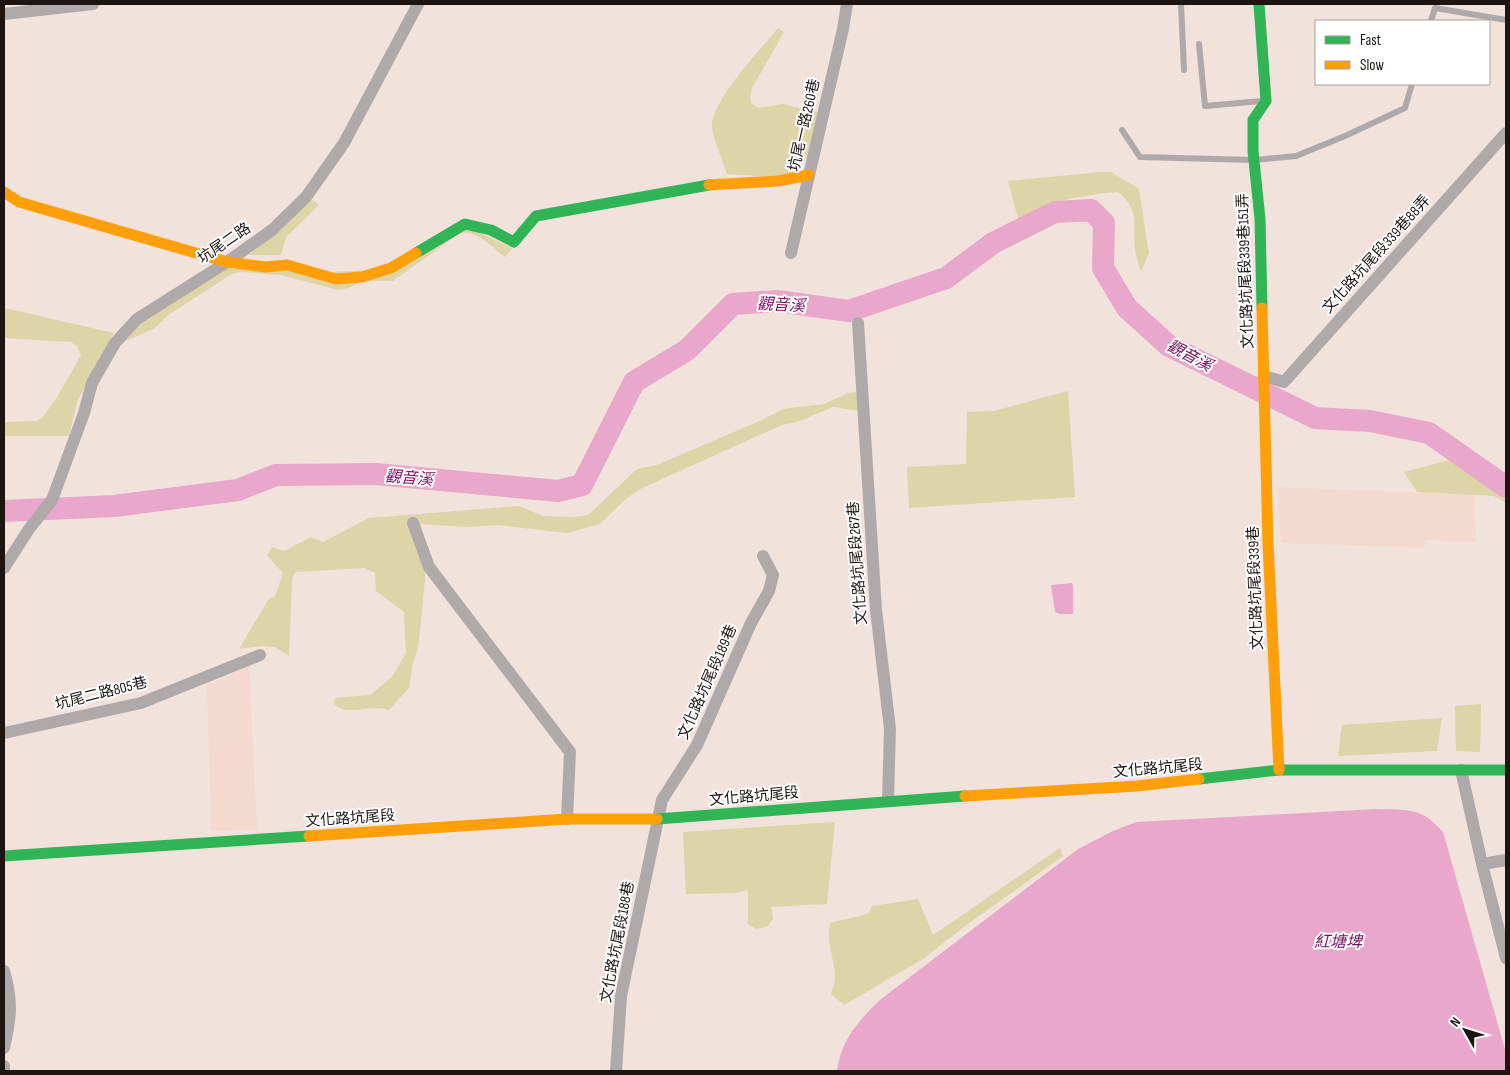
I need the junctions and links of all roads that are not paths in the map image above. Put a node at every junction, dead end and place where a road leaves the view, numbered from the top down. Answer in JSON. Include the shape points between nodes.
{"nodes":[{"id":1,"x":93,"y":4,"type":"edge"},
{"id":2,"x":418,"y":4,"type":"edge"},
{"id":3,"x":847,"y":4,"type":"edge"},
{"id":4,"x":1181,"y":4,"type":"edge"},
{"id":5,"x":1259,"y":4,"type":"edge"},
{"id":6,"x":4,"y":14,"type":"edge"},
{"id":7,"x":1431,"y":20,"type":"edge"},
{"id":8,"x":1506,"y":20,"type":"edge"},
{"id":9,"x":1200,"y":44,"type":"dead end"},
{"id":10,"x":1184,"y":70,"type":"dead end"},
{"id":11,"x":1412,"y":85,"type":"edge"},
{"id":12,"x":1266,"y":101,"type":"junction"},
{"id":13,"x":1122,"y":130,"type":"dead end"},
{"id":14,"x":1506,"y":132,"type":"edge"},
{"id":15,"x":1254,"y":160,"type":"junction"},
{"id":16,"x":809,"y":175,"type":"junction"},
{"id":17,"x":4,"y":192,"type":"edge"},
{"id":18,"x":791,"y":253,"type":"dead end"},
{"id":19,"x":227,"y":262,"type":"junction"},
{"id":20,"x":858,"y":323,"type":"dead end"},
{"id":21,"x":1265,"y":378,"type":"junction"},
{"id":22,"x":1266,"y":405,"type":"joint"},
{"id":23,"x":413,"y":523,"type":"dead end"},
{"id":24,"x":763,"y":556,"type":"dead end"},
{"id":25,"x":4,"y":568,"type":"edge"},
{"id":26,"x":260,"y":655,"type":"dead end"},
{"id":27,"x":4,"y":733,"type":"edge"},
{"id":28,"x":1279,"y":770,"type":"junction"},
{"id":29,"x":1461,"y":770,"type":"junction"},
{"id":30,"x":1506,"y":770,"type":"edge"},
{"id":31,"x":888,"y":801,"type":"junction"},
{"id":32,"x":567,"y":819,"type":"junction"},
{"id":33,"x":657,"y":819,"type":"junction"},
{"id":34,"x":4,"y":856,"type":"edge"},
{"id":35,"x":1506,"y":860,"type":"edge"},
{"id":36,"x":1482,"y":864,"type":"junction"},
{"id":37,"x":1503,"y":932,"type":"edge"},
{"id":38,"x":1506,"y":958,"type":"edge"},
{"id":39,"x":4,"y":971,"type":"edge"},
{"id":40,"x":4,"y":1048,"type":"edge"},
{"id":41,"x":4,"y":1066,"type":"edge"},
{"id":42,"x":4,"y":1071,"type":"edge"},
{"id":43,"x":616,"y":1071,"type":"edge"}],
"edges":[{"from":1,"to":6,"type":"street"},
{"from":2,"to":19,"type":"street","name":"坑尾二路","via":[[344,143],[306,197],[272,230]]},
{"from":3,"to":16,"type":"street","name":"坑尾一路260巷"},
{"from":4,"to":10,"type":"lane"},
{"from":5,"to":12,"type":"street"},
{"from":7,"to":8,"type":"lane","via":[[1435,8]]},
{"from":9,"to":12,"type":"lane","via":[[1205,106]]},
{"from":11,"to":15,"type":"lane","via":[[1405,108],[1296,156]]},
{"from":12,"to":15,"type":"street","name":"文化路坑尾段339巷151弄","via":[[1253,120]]},
{"from":13,"to":15,"type":"lane","via":[[1140,158]]},
{"from":14,"to":21,"type":"street","name":"文化路坑尾段339巷88弄","via":[[1284,382]]},
{"from":15,"to":21,"type":"street","name":"文化路坑尾段339巷151弄","via":[[1260,219]]},
{"from":16,"to":18,"type":"street","name":"坑尾一路260巷"},
{"from":16,"to":19,"type":"street","via":[[778,181],[718,184],[536,216],[514,242],[491,230],[465,224],[391,268],[351,279],[336,279],[287,265]]},
{"from":17,"to":19,"type":"street","via":[[19,202]]},
{"from":19,"to":25,"type":"street","name":"坑尾二路","via":[[137,320],[114,342],[92,383],[52,500]]},
{"from":20,"to":31,"type":"street","name":"文化路坑尾段267巷","via":[[876,610],[890,729]]},
{"from":21,"to":22,"type":"street","name":"文化路坑尾段339巷151弄"},
{"from":22,"to":28,"type":"street","name":"文化路坑尾段339巷","via":[[1268,543]]},
{"from":23,"to":32,"type":"street","via":[[429,567],[570,752]]},
{"from":24,"to":33,"type":"street","name":"文化路坑尾段189巷","via":[[773,575],[769,590],[697,745],[662,800]]},
{"from":26,"to":27,"type":"street","name":"坑尾二路805巷","via":[[141,703]]},
{"from":28,"to":29,"type":"street","name":"文化路坑尾段"},
{"from":28,"to":31,"type":"street","name":"文化路坑尾段","via":[[1137,786]]},
{"from":29,"to":30,"type":"street","name":"文化路坑尾段"},
{"from":29,"to":36,"type":"street"},
{"from":31,"to":33,"type":"street","name":"文化路坑尾段"},
{"from":32,"to":33,"type":"street","name":"文化路坑尾段"},
{"from":32,"to":34,"type":"street","name":"文化路坑尾段"},
{"from":33,"to":43,"type":"street","name":"文化路坑尾段188巷","via":[[621,996]]},
{"from":35,"to":36,"type":"street"},
{"from":36,"to":37,"type":"street"},
{"from":37,"to":38,"type":"street"},
{"from":39,"to":40,"type":"street","via":[[10,993],[10,1023]]},
{"from":41,"to":42,"type":"street"}]}
